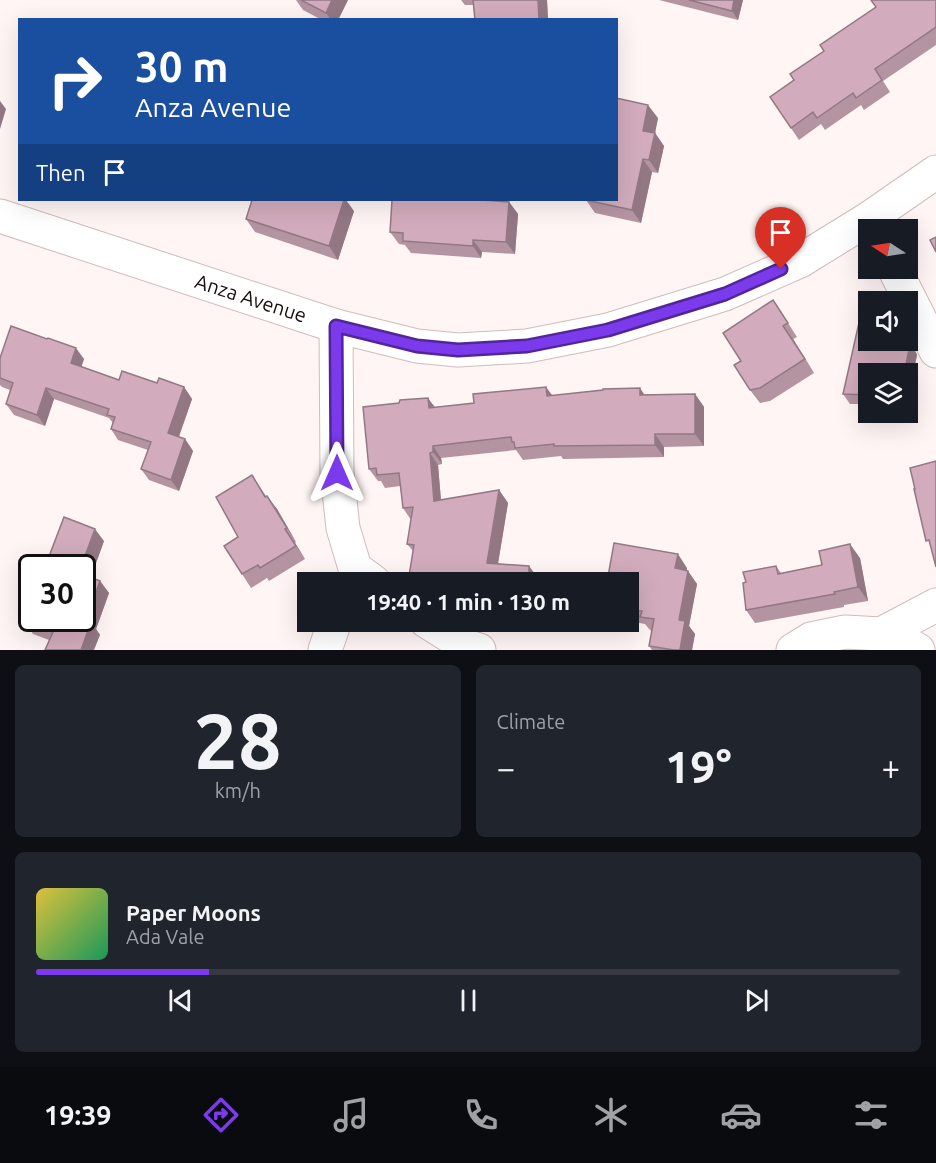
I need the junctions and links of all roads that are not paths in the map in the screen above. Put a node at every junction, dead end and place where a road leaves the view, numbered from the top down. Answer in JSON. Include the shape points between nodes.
{"nodes":[{"id":1,"x":936,"y":172,"type":"edge"},
{"id":2,"x":0,"y":216,"type":"edge"},
{"id":3,"x":877,"y":219,"type":"edge"},
{"id":4,"x":858,"y":231,"type":"edge"},
{"id":5,"x":900,"y":279,"type":"edge"},
{"id":6,"x":336,"y":326,"type":"junction"},
{"id":7,"x":936,"y":351,"type":"edge"},
{"id":8,"x":357,"y":572,"type":"edge"},
{"id":9,"x":936,"y":605,"type":"edge"},
{"id":10,"x":331,"y":632,"type":"edge"},
{"id":11,"x":444,"y":632,"type":"edge"},
{"id":12,"x":881,"y":634,"type":"junction"},
{"id":13,"x":936,"y":641,"type":"edge"},
{"id":14,"x":325,"y":650,"type":"edge"},
{"id":15,"x":479,"y":650,"type":"edge"},
{"id":16,"x":793,"y":650,"type":"edge"},
{"id":17,"x":918,"y":650,"type":"edge"}],
"edges":[{"from":1,"to":3,"type":"street","name":"Anza Avenue"},
{"from":2,"to":6,"type":"street","name":"Anza Avenue"},
{"from":4,"to":6,"type":"street","name":"Anza Avenue","via":[[725,294],[608,330],[527,346],[458,350],[417,346]]},
{"from":5,"to":7,"type":"street"},
{"from":6,"to":8,"type":"street","via":[[337,473],[343,528]]},
{"from":9,"to":12,"type":"street"},
{"from":10,"to":14,"type":"street"},
{"from":11,"to":15,"type":"street"},
{"from":12,"to":16,"type":"street","via":[[845,632],[811,639]]},
{"from":12,"to":17,"type":"street"},
{"from":13,"to":17,"type":"street"}]}
